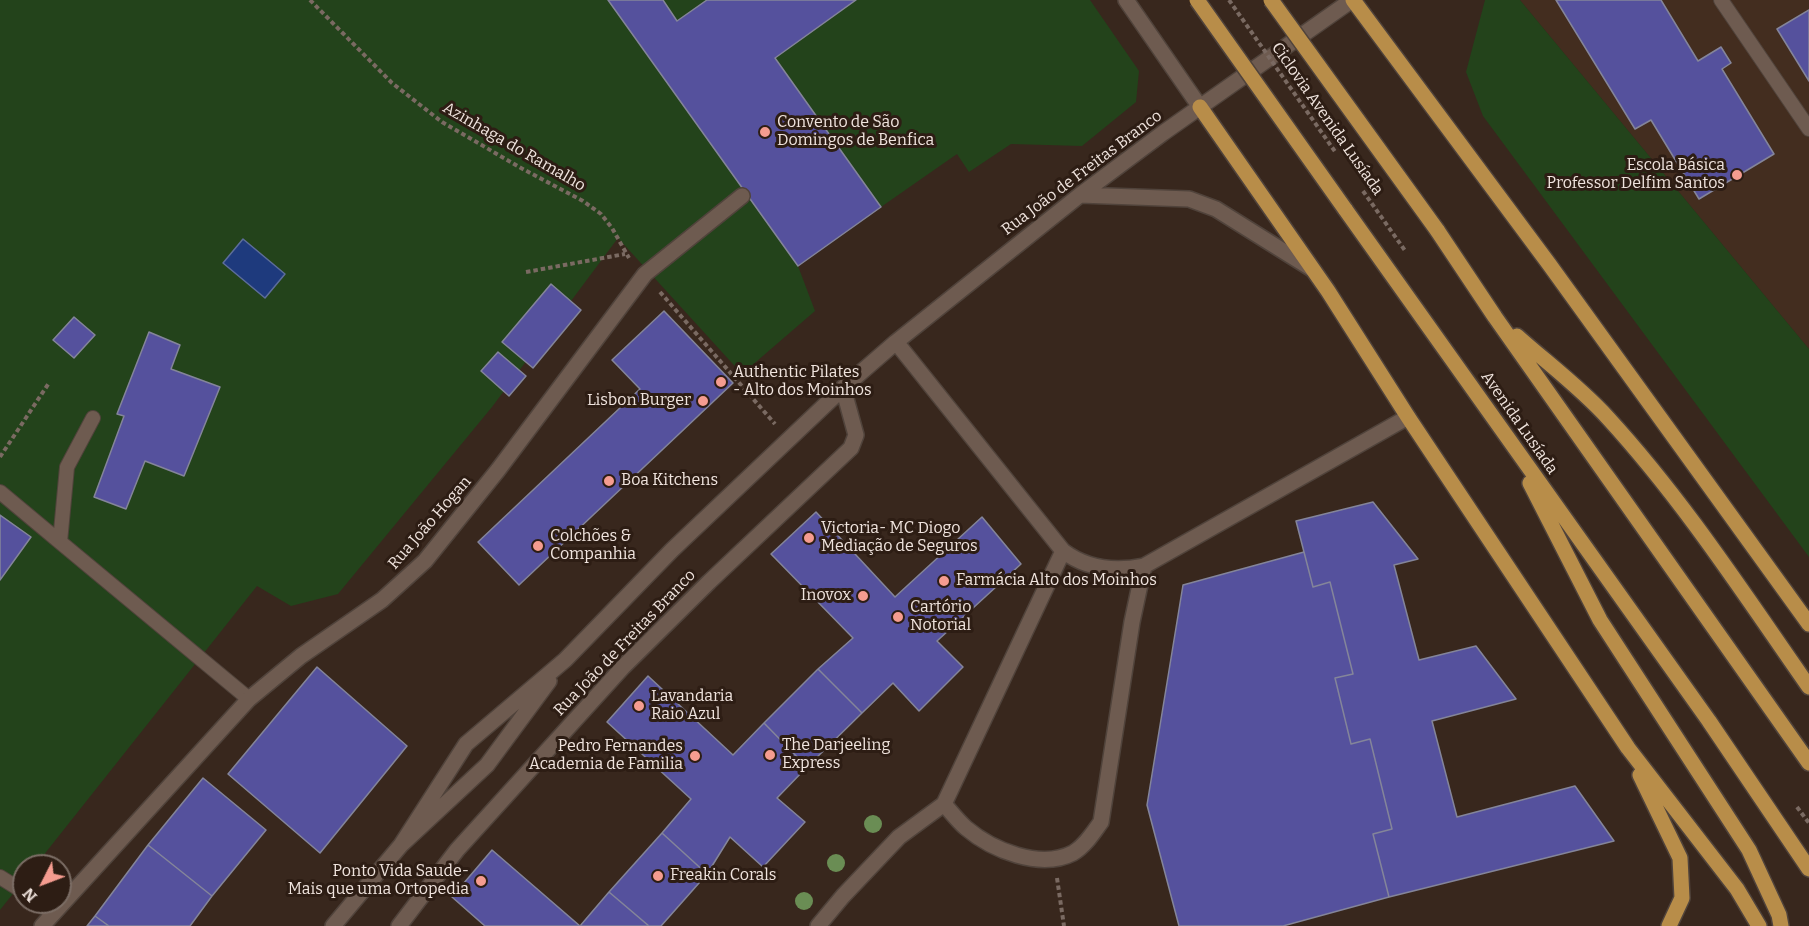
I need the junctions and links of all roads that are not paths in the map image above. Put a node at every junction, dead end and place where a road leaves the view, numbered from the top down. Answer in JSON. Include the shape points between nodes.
{"nodes":[{"id":1,"x":1126,"y":0,"type":"edge"},
{"id":2,"x":1197,"y":0,"type":"edge"},
{"id":3,"x":1271,"y":0,"type":"edge"},
{"id":4,"x":1352,"y":0,"type":"edge"},
{"id":5,"x":1721,"y":0,"type":"edge"},
{"id":6,"x":1200,"y":107,"type":"junction"},
{"id":7,"x":1809,"y":129,"type":"edge"},
{"id":8,"x":1080,"y":195,"type":"junction"},
{"id":9,"x":742,"y":196,"type":"dead end"},
{"id":10,"x":1314,"y":270,"type":"junction"},
{"id":11,"x":1495,"y":317,"type":"junction"},
{"id":12,"x":896,"y":342,"type":"junction"},
{"id":13,"x":843,"y":388,"type":"junction"},
{"id":14,"x":1408,"y":417,"type":"junction"},
{"id":15,"x":93,"y":418,"type":"dead end"},
{"id":16,"x":1505,"y":435,"type":"junction"},
{"id":17,"x":0,"y":492,"type":"edge"},
{"id":18,"x":60,"y":542,"type":"junction"},
{"id":19,"x":1063,"y":551,"type":"junction"},
{"id":20,"x":1144,"y":566,"type":"junction"},
{"id":21,"x":1809,"y":624,"type":"edge"},
{"id":22,"x":565,"y":660,"type":"junction"},
{"id":23,"x":1809,"y":687,"type":"edge"},
{"id":24,"x":249,"y":699,"type":"junction"},
{"id":25,"x":1628,"y":748,"type":"junction"},
{"id":26,"x":1809,"y":763,"type":"edge"},
{"id":27,"x":944,"y":804,"type":"junction"},
{"id":28,"x":401,"y":846,"type":"junction"},
{"id":29,"x":1809,"y":869,"type":"edge"},
{"id":30,"x":72,"y":892,"type":"edge"},
{"id":31,"x":52,"y":914,"type":"edge"},
{"id":32,"x":42,"y":926,"type":"edge"},
{"id":33,"x":333,"y":926,"type":"edge"},
{"id":34,"x":399,"y":926,"type":"edge"},
{"id":35,"x":818,"y":926,"type":"edge"},
{"id":36,"x":1670,"y":926,"type":"edge"},
{"id":37,"x":1759,"y":926,"type":"edge"},
{"id":38,"x":1781,"y":926,"type":"edge"}],
"edges":[{"from":1,"to":6,"type":"street"},
{"from":2,"to":16,"type":"main road","name":"Avenida Lusíada","bridge":true},
{"from":3,"to":11,"type":"main road","bridge":true},
{"from":4,"to":6,"type":"street","name":"Rua João de Freitas Branco"},
{"from":4,"to":21,"type":"main road"},
{"from":5,"to":7,"type":"lane"},
{"from":6,"to":8,"type":"street","name":"Rua João de Freitas Branco"},
{"from":6,"to":10,"type":"main road"},
{"from":8,"to":10,"type":"street","via":[[1189,199],[1216,209]]},
{"from":8,"to":12,"type":"street","name":"Rua João de Freitas Branco"},
{"from":9,"to":24,"type":"street","name":"Rua João Hogan","via":[[645,274],[425,561],[382,600],[301,656]]},
{"from":10,"to":14,"type":"main road"},
{"from":11,"to":23,"type":"main road","via":[[1605,415],[1681,504]]},
{"from":11,"to":26,"type":"main road"},
{"from":12,"to":13,"type":"street","name":"Rua João de Freitas Branco"},
{"from":12,"to":19,"type":"street"},
{"from":13,"to":22,"type":"street","name":"Rua João de Freitas Branco","via":[[672,550]]},
{"from":13,"to":34,"type":"street","name":"Rua João de Freitas Branco","via":[[856,435],[851,448],[623,667],[457,850]]},
{"from":14,"to":20,"type":"street"},
{"from":14,"to":25,"type":"main road"},
{"from":15,"to":18,"type":"lane","via":[[67,467]]},
{"from":16,"to":29,"type":"main road","name":"Avenida Lusíada"},
{"from":16,"to":38,"type":"main road","via":[[1600,620],[1749,850]]},
{"from":17,"to":18,"type":"lane"},
{"from":18,"to":24,"type":"lane"},
{"from":19,"to":20,"type":"street","via":[[1076,561],[1098,567],[1120,570]]},
{"from":19,"to":27,"type":"street"},
{"from":20,"to":27,"type":"street","via":[[1101,822],[1090,838],[1074,852],[1055,860],[1028,858],[990,844],[966,828]]},
{"from":22,"to":28,"type":"street","name":"Rua João de Freitas Branco","via":[[487,765]]},
{"from":22,"to":28,"type":"street","name":"Rua João de Freitas Branco","via":[[466,744]]},
{"from":24,"to":30,"type":"street","name":"Rua João Hogan"},
{"from":25,"to":36,"type":"main road","via":[[1680,858],[1682,898]]},
{"from":25,"to":37,"type":"main road","via":[[1737,889]]},
{"from":27,"to":35,"type":"street","via":[[899,837]]},
{"from":28,"to":33,"type":"street","name":"Rua João de Freitas Branco"},
{"from":31,"to":32,"type":"street","name":"Rua João Hogan"}]}
